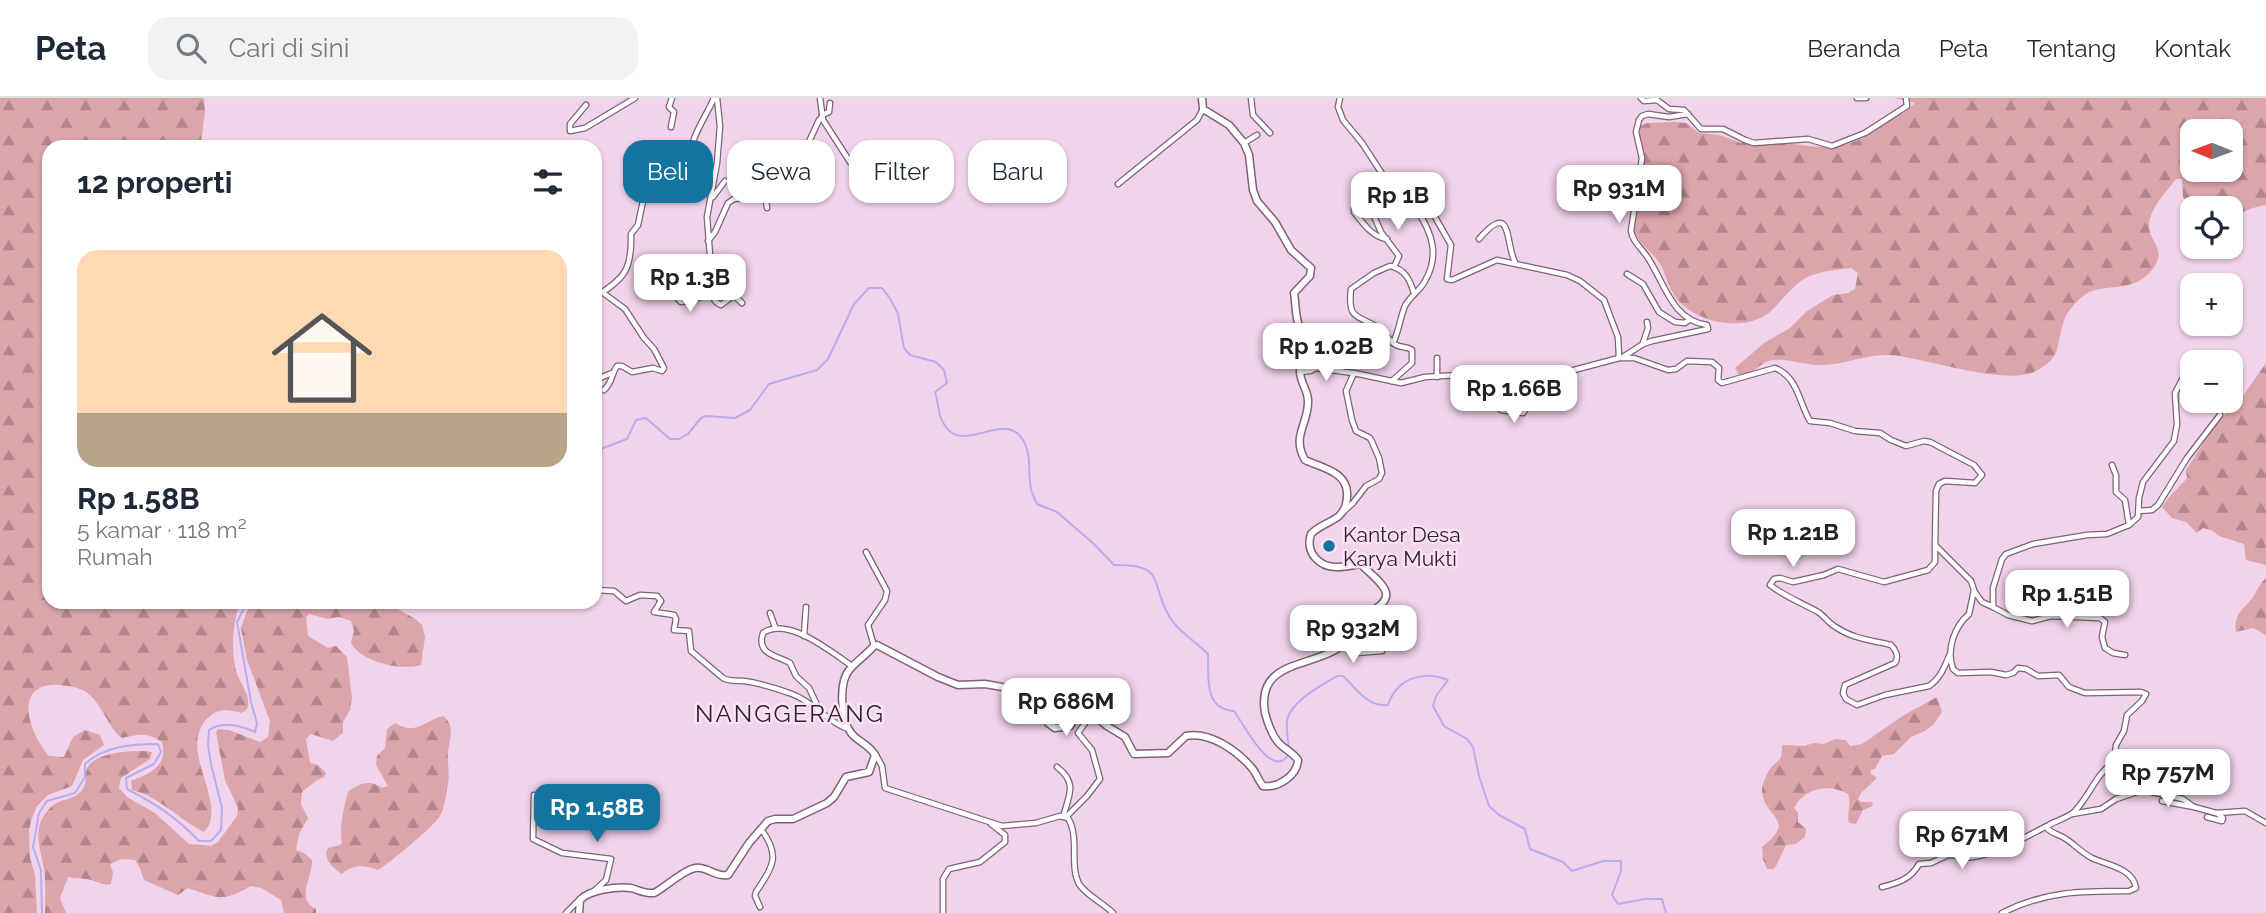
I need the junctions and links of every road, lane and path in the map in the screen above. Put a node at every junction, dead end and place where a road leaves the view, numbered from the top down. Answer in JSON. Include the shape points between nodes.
{"nodes":[{"id":1,"x":635,"y":98,"type":"edge"},
{"id":2,"x":672,"y":98,"type":"edge"},
{"id":3,"x":715,"y":98,"type":"edge"},
{"id":4,"x":820,"y":98,"type":"edge"},
{"id":5,"x":1202,"y":98,"type":"edge"},
{"id":6,"x":1251,"y":98,"type":"edge"},
{"id":7,"x":1340,"y":98,"type":"edge"},
{"id":8,"x":1641,"y":98,"type":"edge"},
{"id":9,"x":1857,"y":98,"type":"edge"},
{"id":10,"x":1866,"y":98,"type":"edge"},
{"id":11,"x":1906,"y":98,"type":"edge"},
{"id":12,"x":830,"y":103,"type":"dead end"},
{"id":13,"x":586,"y":104,"type":"dead end"},
{"id":14,"x":1203,"y":109,"type":"junction"},
{"id":15,"x":1688,"y":114,"type":"junction"},
{"id":16,"x":822,"y":116,"type":"junction"},
{"id":17,"x":671,"y":127,"type":"dead end"},
{"id":18,"x":1270,"y":134,"type":"dead end"},
{"id":19,"x":1257,"y":135,"type":"dead end"},
{"id":20,"x":810,"y":140,"type":"edge"},
{"id":21,"x":1244,"y":143,"type":"junction"},
{"id":22,"x":849,"y":160,"type":"edge"},
{"id":23,"x":725,"y":181,"type":"dead end"},
{"id":24,"x":1118,"y":184,"type":"dead end"},
{"id":25,"x":1391,"y":186,"type":"junction"},
{"id":26,"x":713,"y":187,"type":"edge"},
{"id":27,"x":713,"y":196,"type":"edge"},
{"id":28,"x":1407,"y":196,"type":"junction"},
{"id":29,"x":709,"y":203,"type":"edge"},
{"id":30,"x":728,"y":203,"type":"edge"},
{"id":31,"x":766,"y":203,"type":"edge"},
{"id":32,"x":1369,"y":205,"type":"junction"},
{"id":33,"x":767,"y":208,"type":"dead end"},
{"id":34,"x":1387,"y":239,"type":"junction"},
{"id":35,"x":1479,"y":239,"type":"dead end"},
{"id":36,"x":708,"y":242,"type":"junction"},
{"id":37,"x":1516,"y":263,"type":"junction"},
{"id":38,"x":1394,"y":267,"type":"junction"},
{"id":39,"x":1628,"y":274,"type":"dead end"},
{"id":40,"x":671,"y":283,"type":"dead end"},
{"id":41,"x":602,"y":292,"type":"joint"},
{"id":42,"x":1414,"y":293,"type":"junction"},
{"id":43,"x":733,"y":296,"type":"junction"},
{"id":44,"x":742,"y":303,"type":"dead end"},
{"id":45,"x":1689,"y":320,"type":"junction"},
{"id":46,"x":1647,"y":322,"type":"dead end"},
{"id":47,"x":1393,"y":342,"type":"junction"},
{"id":48,"x":1643,"y":344,"type":"junction"},
{"id":49,"x":1437,"y":358,"type":"dead end"},
{"id":50,"x":1621,"y":358,"type":"junction"},
{"id":51,"x":613,"y":372,"type":"junction"},
{"id":52,"x":1300,"y":372,"type":"junction"},
{"id":53,"x":1354,"y":373,"type":"junction"},
{"id":54,"x":602,"y":377,"type":"edge"},
{"id":55,"x":1437,"y":377,"type":"junction"},
{"id":56,"x":1392,"y":382,"type":"junction"},
{"id":57,"x":2180,"y":383,"type":"edge"},
{"id":58,"x":1489,"y":384,"type":"junction"},
{"id":59,"x":1523,"y":387,"type":"junction"},
{"id":60,"x":604,"y":390,"type":"dead end"},
{"id":61,"x":1479,"y":404,"type":"dead end"},
{"id":62,"x":2220,"y":415,"type":"dead end"},
{"id":63,"x":2112,"y":465,"type":"dead end"},
{"id":64,"x":2139,"y":510,"type":"junction"},
{"id":65,"x":1341,"y":514,"type":"junction"},
{"id":66,"x":2129,"y":525,"type":"junction"},
{"id":67,"x":1935,"y":545,"type":"junction"},
{"id":68,"x":866,"y":552,"type":"dead end"},
{"id":69,"x":602,"y":590,"type":"edge"},
{"id":70,"x":1974,"y":590,"type":"junction"},
{"id":71,"x":806,"y":607,"type":"dead end"},
{"id":72,"x":1993,"y":607,"type":"junction"},
{"id":73,"x":770,"y":613,"type":"dead end"},
{"id":74,"x":775,"y":627,"type":"junction"},
{"id":75,"x":804,"y":636,"type":"junction"},
{"id":76,"x":1345,"y":642,"type":"junction"},
{"id":77,"x":874,"y":646,"type":"junction"},
{"id":78,"x":1952,"y":647,"type":"junction"},
{"id":79,"x":1382,"y":651,"type":"dead end"},
{"id":80,"x":2125,"y":655,"type":"dead end"},
{"id":81,"x":853,"y":666,"type":"junction"},
{"id":82,"x":820,"y":710,"type":"junction"},
{"id":83,"x":1086,"y":710,"type":"junction"},
{"id":84,"x":849,"y":730,"type":"junction"},
{"id":85,"x":875,"y":755,"type":"junction"},
{"id":86,"x":1056,"y":768,"type":"dead end"},
{"id":87,"x":534,"y":795,"type":"dead end"},
{"id":88,"x":2162,"y":801,"type":"dead end"},
{"id":89,"x":2194,"y":807,"type":"junction"},
{"id":90,"x":2216,"y":813,"type":"junction"},
{"id":91,"x":2071,"y":814,"type":"junction"},
{"id":92,"x":1064,"y":817,"type":"junction"},
{"id":93,"x":2207,"y":817,"type":"dead end"},
{"id":94,"x":987,"y":821,"type":"junction"},
{"id":95,"x":2266,"y":823,"type":"edge"},
{"id":96,"x":2047,"y":826,"type":"junction"},
{"id":97,"x":760,"y":829,"type":"junction"},
{"id":98,"x":1979,"y":830,"type":"dead end"},
{"id":99,"x":1946,"y":856,"type":"junction"},
{"id":100,"x":1882,"y":887,"type":"dead end"},
{"id":101,"x":590,"y":893,"type":"junction"},
{"id":102,"x":581,"y":898,"type":"junction"},
{"id":103,"x":760,"y":907,"type":"dead end"},
{"id":104,"x":566,"y":913,"type":"edge"},
{"id":105,"x":579,"y":913,"type":"edge"},
{"id":106,"x":943,"y":913,"type":"edge"},
{"id":107,"x":1113,"y":913,"type":"edge"},
{"id":108,"x":2002,"y":913,"type":"edge"}],
"edges":[{"from":1,"to":13,"type":"street","via":[[584,128],[570,131],[570,124]]},
{"from":2,"to":17,"type":"street"},
{"from":3,"to":26,"type":"street","via":[[720,125]]},
{"from":3,"to":41,"type":"street","via":[[689,159],[657,171],[656,190],[645,199],[631,234],[629,265]]},
{"from":4,"to":16,"type":"street"},
{"from":5,"to":14,"type":"street"},
{"from":6,"to":18,"type":"street","via":[[1253,115]]},
{"from":7,"to":25,"type":"street","via":[[1343,120]]},
{"from":8,"to":15,"type":"street"},
{"from":9,"to":10,"type":"street"},
{"from":11,"to":15,"type":"street","via":[[1907,106],[1865,133],[1832,146],[1810,139],[1749,142],[1723,128],[1701,129]]},
{"from":12,"to":16,"type":"street","via":[[829,112]]},
{"from":14,"to":21,"type":"street","via":[[1229,125]]},
{"from":14,"to":24,"type":"street","via":[[1198,120]]},
{"from":15,"to":45,"type":"street","via":[[1648,114],[1639,120],[1636,132],[1642,158],[1631,231],[1675,306]]},
{"from":16,"to":20,"type":"street"},
{"from":16,"to":22,"type":"street"},
{"from":19,"to":21,"type":"street"},
{"from":21,"to":52,"type":"street","via":[[1260,206],[1312,271],[1294,293],[1300,329],[1316,349],[1315,357],[1302,365]]},
{"from":23,"to":27,"type":"street"},
{"from":25,"to":28,"type":"street"},
{"from":25,"to":32,"type":"street"},
{"from":28,"to":37,"type":"street","via":[[1427,204],[1451,245],[1448,279],[1494,260]]},
{"from":28,"to":42,"type":"street","via":[[1423,219],[1434,251],[1424,284]]},
{"from":29,"to":36,"type":"street"},
{"from":30,"to":36,"type":"street"},
{"from":31,"to":33,"type":"street"},
{"from":32,"to":34,"type":"street"},
{"from":32,"to":34,"type":"street","via":[[1360,204],[1354,212],[1369,231]]},
{"from":34,"to":38,"type":"street","via":[[1399,256]]},
{"from":35,"to":37,"type":"street","via":[[1490,226],[1505,226]]},
{"from":36,"to":43,"type":"street","via":[[711,268],[727,271],[723,285]]},
{"from":37,"to":50,"type":"street","via":[[1567,275],[1602,297]]},
{"from":38,"to":42,"type":"street","via":[[1407,277]]},
{"from":38,"to":47,"type":"street","via":[[1352,287],[1349,305],[1354,314]]},
{"from":39,"to":45,"type":"street","via":[[1642,283],[1659,312],[1675,322]]},
{"from":40,"to":43,"type":"street","via":[[681,302],[710,293],[720,305]]},
{"from":41,"to":51,"type":"street","via":[[625,309],[664,368],[632,372],[620,366]]},
{"from":42,"to":47,"type":"street"},
{"from":43,"to":44,"type":"street"},
{"from":45,"to":48,"type":"street","via":[[1708,329]]},
{"from":46,"to":48,"type":"street"},
{"from":47,"to":56,"type":"street","via":[[1411,349],[1413,360]]},
{"from":48,"to":50,"type":"street"},
{"from":49,"to":55,"type":"street"},
{"from":50,"to":59,"type":"street","via":[[1574,370],[1547,386]]},
{"from":50,"to":67,"type":"street","via":[[1640,359],[1668,370],[1687,361],[1712,362],[1719,368],[1717,378],[1722,383],[1779,369],[1797,389],[1810,421],[1880,433],[1906,446],[1930,442],[1975,465],[1981,477],[1975,483],[1939,484]]},
{"from":51,"to":54,"type":"street"},
{"from":51,"to":60,"type":"street"},
{"from":52,"to":53,"type":"street","via":[[1316,368]]},
{"from":52,"to":65,"type":"street","via":[[1309,399],[1300,429],[1302,455],[1345,481],[1347,496]]},
{"from":53,"to":56,"type":"street"},
{"from":53,"to":65,"type":"street","via":[[1346,391],[1352,420],[1356,431],[1372,442],[1382,473]]},
{"from":55,"to":56,"type":"street"},
{"from":55,"to":58,"type":"street","via":[[1477,374]]},
{"from":57,"to":64,"type":"street","via":[[2175,393],[2174,441],[2143,482]]},
{"from":58,"to":59,"type":"street"},
{"from":58,"to":59,"type":"street","via":[[1501,410],[1523,413]]},
{"from":58,"to":61,"type":"street","via":[[1475,395]]},
{"from":62,"to":64,"type":"street","via":[[2158,505]]},
{"from":63,"to":66,"type":"street","via":[[2116,492],[2125,500]]},
{"from":64,"to":66,"type":"street"},
{"from":65,"to":76,"type":"street","via":[[1311,534],[1312,555],[1332,567],[1361,565],[1386,597]]},
{"from":66,"to":72,"type":"street","via":[[2108,534],[2033,544],[2006,554],[1993,588]]},
{"from":67,"to":70,"type":"street","via":[[1967,575]]},
{"from":67,"to":78,"type":"street","via":[[1935,562],[1928,570],[1886,582],[1838,569],[1793,582],[1774,579],[1770,584],[1849,635],[1895,648],[1895,663],[1845,685],[1846,699],[1857,705],[1934,683]]},
{"from":68,"to":77,"type":"street","via":[[887,591],[886,600],[868,625]]},
{"from":69,"to":82,"type":"street","via":[[614,591],[626,601],[640,595],[657,596],[660,600],[654,612],[674,615],[674,630],[689,631],[692,653],[725,680],[792,694]]},
{"from":70,"to":72,"type":"street","via":[[1982,602]]},
{"from":70,"to":78,"type":"street","via":[[1969,614],[1956,627]]},
{"from":71,"to":75,"type":"street"},
{"from":72,"to":80,"type":"street","via":[[2032,621],[2051,616],[2100,618],[2105,622],[2105,648]]},
{"from":73,"to":74,"type":"street"},
{"from":74,"to":75,"type":"street"},
{"from":74,"to":82,"type":"street","via":[[763,632],[762,646],[790,663]]},
{"from":75,"to":81,"type":"street"},
{"from":76,"to":79,"type":"street","via":[[1356,653]]},
{"from":76,"to":83,"type":"street","via":[[1270,680],[1265,714],[1276,740],[1298,760],[1295,771],[1278,785],[1266,787],[1248,764],[1214,740],[1190,734],[1168,753],[1134,754],[1125,737]]},
{"from":77,"to":81,"type":"street"},
{"from":77,"to":83,"type":"street","via":[[958,685],[985,684],[1031,692],[1055,728],[1070,726],[1078,712]]},
{"from":78,"to":91,"type":"street","via":[[1955,672],[2006,675],[2022,668],[2038,676],[2059,675],[2068,687],[2085,693],[2145,692],[2126,718],[2114,762]]},
{"from":81,"to":84,"type":"street","via":[[843,694]]},
{"from":82,"to":84,"type":"street"},
{"from":83,"to":92,"type":"street","via":[[1088,719],[1078,733],[1092,750],[1100,779]]},
{"from":84,"to":85,"type":"street"},
{"from":85,"to":94,"type":"street","via":[[882,766],[885,788]]},
{"from":85,"to":97,"type":"street","via":[[869,772],[846,777],[831,800],[793,819],[772,819]]},
{"from":86,"to":92,"type":"street","via":[[1071,787]]},
{"from":87,"to":101,"type":"street","via":[[533,839],[562,853],[611,859],[606,880]]},
{"from":88,"to":89,"type":"street"},
{"from":89,"to":90,"type":"street"},
{"from":89,"to":91,"type":"street","via":[[2183,799],[2140,791],[2101,809]]},
{"from":90,"to":93,"type":"street","via":[[2222,821]]},
{"from":90,"to":95,"type":"street","via":[[2242,810]]},
{"from":91,"to":96,"type":"street"},
{"from":92,"to":94,"type":"street","via":[[1009,827]]},
{"from":92,"to":107,"type":"street","via":[[1071,824],[1078,881]]},
{"from":94,"to":106,"type":"street","via":[[1005,835],[1005,842],[980,862],[949,869],[943,879]]},
{"from":96,"to":99,"type":"street","via":[[1985,855]]},
{"from":96,"to":108,"type":"street","via":[[2087,855],[2124,871],[2136,888],[2036,897]]},
{"from":97,"to":101,"type":"street","via":[[728,876],[693,868],[652,894],[630,888]]},
{"from":97,"to":103,"type":"street","via":[[773,856],[756,892]]},
{"from":98,"to":99,"type":"street","via":[[1960,838]]},
{"from":99,"to":100,"type":"street","via":[[1919,864],[1906,880]]},
{"from":101,"to":102,"type":"street"},
{"from":102,"to":104,"type":"street"},
{"from":102,"to":105,"type":"street"}]}
